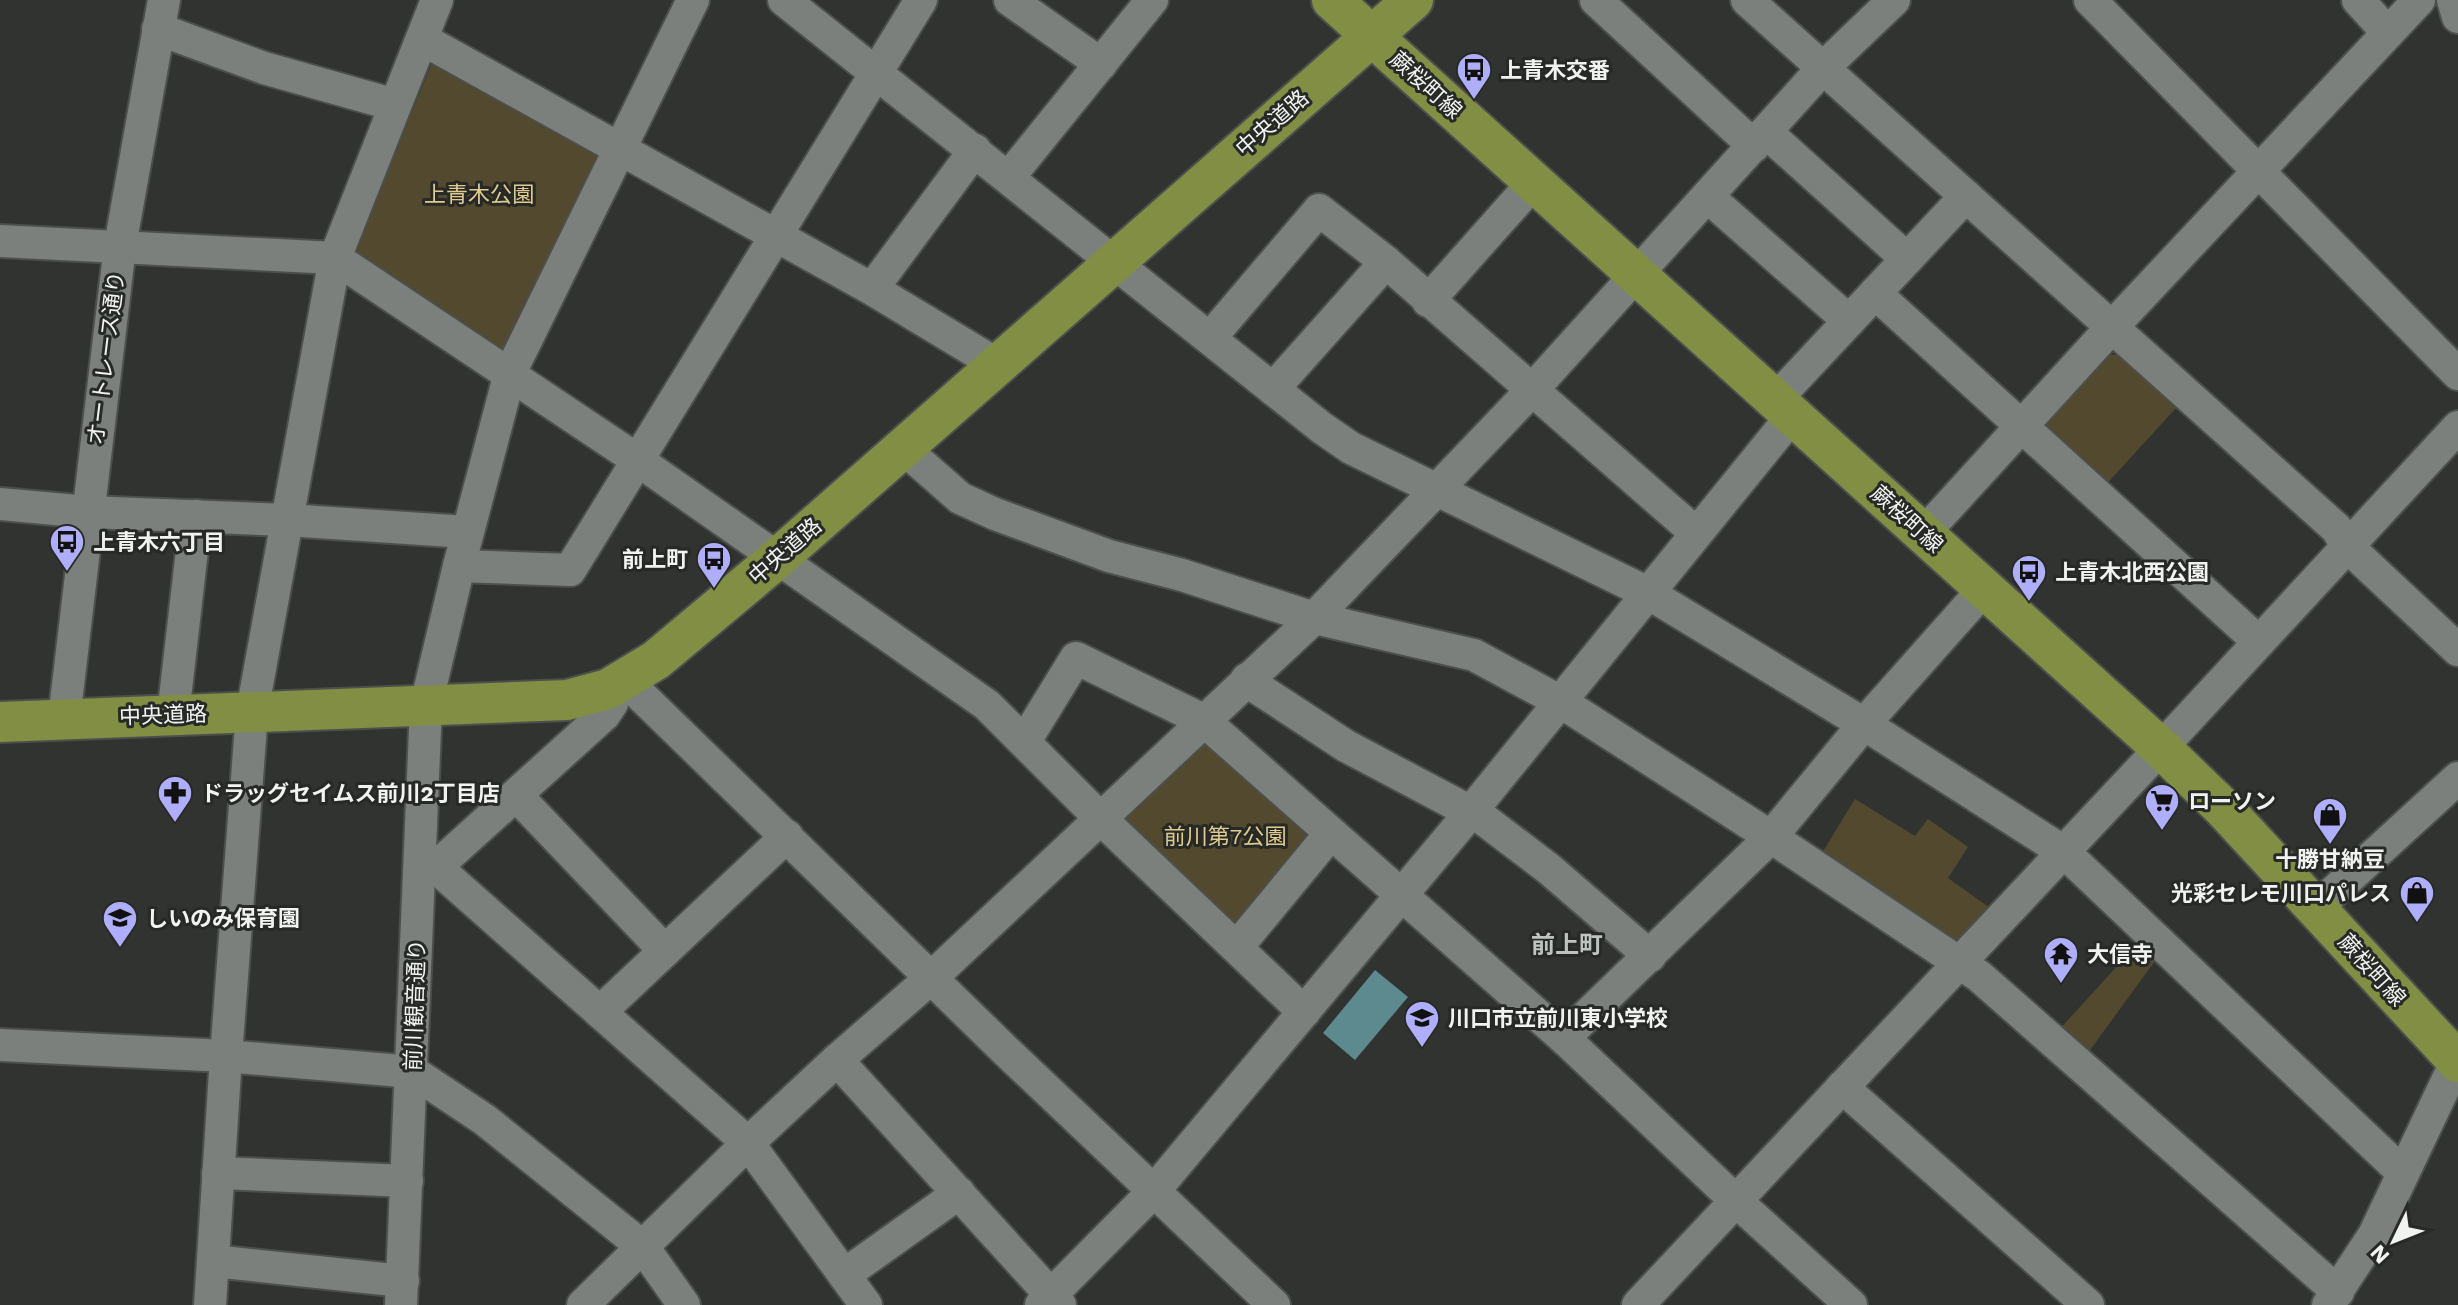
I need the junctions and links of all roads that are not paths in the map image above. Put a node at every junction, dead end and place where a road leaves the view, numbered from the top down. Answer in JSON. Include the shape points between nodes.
{"nodes":[{"id":1,"x":437,"y":0,"type":"edge"},
{"id":2,"x":693,"y":0,"type":"edge"},
{"id":3,"x":784,"y":0,"type":"edge"},
{"id":4,"x":921,"y":0,"type":"edge"},
{"id":5,"x":1010,"y":0,"type":"edge"},
{"id":6,"x":1152,"y":0,"type":"edge"},
{"id":7,"x":1332,"y":0,"type":"edge"},
{"id":8,"x":1413,"y":0,"type":"edge"},
{"id":9,"x":1596,"y":0,"type":"edge"},
{"id":10,"x":1747,"y":0,"type":"edge"},
{"id":11,"x":1894,"y":0,"type":"edge"},
{"id":12,"x":2090,"y":0,"type":"edge"},
{"id":13,"x":2358,"y":0,"type":"edge"},
{"id":14,"x":2419,"y":0,"type":"edge"},
{"id":15,"x":2453,"y":0,"type":"edge"},
{"id":16,"x":161,"y":15,"type":"edge"},
{"id":17,"x":2458,"y":17,"type":"edge"},
{"id":18,"x":2388,"y":33,"type":"junction"},
{"id":19,"x":1372,"y":35,"type":"junction"},
{"id":20,"x":422,"y":39,"type":"junction"},
{"id":21,"x":1101,"y":64,"type":"junction"},
{"id":22,"x":1823,"y":68,"type":"junction"},
{"id":23,"x":876,"y":73,"type":"junction"},
{"id":24,"x":395,"y":105,"type":"junction"},
{"id":25,"x":1760,"y":139,"type":"junction"},
{"id":26,"x":975,"y":150,"type":"junction"},
{"id":27,"x":620,"y":151,"type":"junction"},
{"id":28,"x":2257,"y":172,"type":"junction"},
{"id":29,"x":1009,"y":177,"type":"junction"},
{"id":30,"x":1533,"y":183,"type":"junction"},
{"id":31,"x":1966,"y":196,"type":"junction"},
{"id":32,"x":1708,"y":197,"type":"junction"},
{"id":33,"x":775,"y":236,"type":"junction"},
{"id":34,"x":0,"y":241,"type":"edge"},
{"id":35,"x":120,"y":246,"type":"junction"},
{"id":36,"x":335,"y":258,"type":"junction"},
{"id":37,"x":1907,"y":259,"type":"junction"},
{"id":38,"x":1386,"y":262,"type":"junction"},
{"id":39,"x":1113,"y":263,"type":"junction"},
{"id":40,"x":1637,"y":276,"type":"junction"},
{"id":41,"x":872,"y":289,"type":"junction"},
{"id":42,"x":1875,"y":293,"type":"junction"},
{"id":43,"x":1428,"y":301,"type":"junction"},
{"id":44,"x":1849,"y":321,"type":"junction"},
{"id":45,"x":2112,"y":327,"type":"junction"},
{"id":46,"x":1210,"y":338,"type":"junction"},
{"id":47,"x":998,"y":365,"type":"junction"},
{"id":48,"x":510,"y":373,"type":"junction"},
{"id":49,"x":2458,"y":374,"type":"edge"},
{"id":50,"x":1273,"y":389,"type":"junction"},
{"id":51,"x":1532,"y":390,"type":"junction"},
{"id":52,"x":1783,"y":408,"type":"junction"},
{"id":53,"x":2022,"y":426,"type":"junction"},
{"id":54,"x":2458,"y":427,"type":"edge"},
{"id":55,"x":902,"y":447,"type":"junction"},
{"id":56,"x":636,"y":459,"type":"junction"},
{"id":57,"x":1438,"y":488,"type":"junction"},
{"id":58,"x":0,"y":504,"type":"edge"},
{"id":59,"x":88,"y":512,"type":"junction"},
{"id":60,"x":196,"y":516,"type":"junction"},
{"id":61,"x":287,"y":520,"type":"junction"},
{"id":62,"x":467,"y":532,"type":"junction"},
{"id":63,"x":1696,"y":533,"type":"junction"},
{"id":64,"x":1924,"y":533,"type":"junction"},
{"id":65,"x":2348,"y":547,"type":"junction"},
{"id":66,"x":779,"y":557,"type":"junction"},
{"id":67,"x":459,"y":566,"type":"junction"},
{"id":68,"x":1984,"y":589,"type":"junction"},
{"id":69,"x":1648,"y":593,"type":"junction"},
{"id":70,"x":1314,"y":618,"type":"junction"},
{"id":71,"x":2259,"y":642,"type":"junction"},
{"id":72,"x":2458,"y":650,"type":"edge"},
{"id":73,"x":1247,"y":679,"type":"junction"},
{"id":74,"x":617,"y":685,"type":"junction"},
{"id":75,"x":1561,"y":702,"type":"junction"},
{"id":76,"x":426,"y":705,"type":"junction"},
{"id":77,"x":252,"y":712,"type":"junction"},
{"id":78,"x":173,"y":715,"type":"junction"},
{"id":79,"x":64,"y":719,"type":"junction"},
{"id":80,"x":1203,"y":720,"type":"junction"},
{"id":81,"x":0,"y":722,"type":"edge"},
{"id":82,"x":1864,"y":724,"type":"junction"},
{"id":83,"x":1025,"y":741,"type":"junction"},
{"id":84,"x":2161,"y":748,"type":"junction"},
{"id":85,"x":2458,"y":778,"type":"edge"},
{"id":86,"x":516,"y":795,"type":"junction"},
{"id":87,"x":1470,"y":813,"type":"junction"},
{"id":88,"x":1100,"y":818,"type":"junction"},
{"id":89,"x":1331,"y":833,"type":"junction"},
{"id":90,"x":787,"y":836,"type":"junction"},
{"id":91,"x":1771,"y":837,"type":"junction"},
{"id":92,"x":2064,"y":852,"type":"junction"},
{"id":93,"x":428,"y":860,"type":"junction"},
{"id":94,"x":1401,"y":895,"type":"junction"},
{"id":95,"x":2316,"y":908,"type":"junction"},
{"id":96,"x":1237,"y":947,"type":"junction"},
{"id":97,"x":665,"y":951,"type":"junction"},
{"id":98,"x":1650,"y":956,"type":"junction"},
{"id":99,"x":1959,"y":962,"type":"junction"},
{"id":100,"x":931,"y":978,"type":"junction"},
{"id":101,"x":600,"y":1012,"type":"junction"},
{"id":102,"x":1304,"y":1012,"type":"junction"},
{"id":103,"x":1566,"y":1040,"type":"junction"},
{"id":104,"x":0,"y":1045,"type":"edge"},
{"id":105,"x":226,"y":1056,"type":"junction"},
{"id":106,"x":837,"y":1060,"type":"junction"},
{"id":107,"x":2457,"y":1060,"type":"edge"},
{"id":108,"x":413,"y":1072,"type":"junction"},
{"id":109,"x":1842,"y":1087,"type":"junction"},
{"id":110,"x":748,"y":1143,"type":"junction"},
{"id":111,"x":2402,"y":1172,"type":"junction"},
{"id":112,"x":218,"y":1173,"type":"junction"},
{"id":113,"x":407,"y":1181,"type":"junction"},
{"id":114,"x":1153,"y":1192,"type":"junction"},
{"id":115,"x":959,"y":1193,"type":"junction"},
{"id":116,"x":1736,"y":1201,"type":"junction"},
{"id":117,"x":643,"y":1247,"type":"junction"},
{"id":118,"x":213,"y":1261,"type":"junction"},
{"id":119,"x":844,"y":1275,"type":"junction"},
{"id":120,"x":402,"y":1293,"type":"edge"},
{"id":121,"x":2333,"y":1299,"type":"edge"},
{"id":122,"x":1051,"y":1302,"type":"edge"},
{"id":123,"x":210,"y":1305,"type":"edge"},
{"id":124,"x":583,"y":1305,"type":"edge"},
{"id":125,"x":684,"y":1305,"type":"edge"},
{"id":126,"x":866,"y":1305,"type":"edge"},
{"id":127,"x":1274,"y":1305,"type":"edge"},
{"id":128,"x":1638,"y":1305,"type":"edge"},
{"id":129,"x":1851,"y":1305,"type":"edge"},
{"id":130,"x":2088,"y":1305,"type":"edge"}],
"edges":[{"from":1,"to":20,"type":"street"},
{"from":2,"to":27,"type":"street","name":"前川観音通り"},
{"from":3,"to":23,"type":"street"},
{"from":4,"to":23,"type":"street"},
{"from":5,"to":21,"type":"street"},
{"from":6,"to":21,"type":"street"},
{"from":7,"to":19,"type":"main road","name":"蕨桜町線"},
{"from":8,"to":19,"type":"main road","name":"中央道路"},
{"from":9,"to":25,"type":"street"},
{"from":10,"to":22,"type":"street"},
{"from":11,"to":22,"type":"street"},
{"from":12,"to":28,"type":"street"},
{"from":13,"to":18,"type":"street"},
{"from":14,"to":18,"type":"street"},
{"from":15,"to":17,"type":"street"},
{"from":16,"to":24,"type":"street","via":[[264,68]]},
{"from":16,"to":35,"type":"street","name":"オートレース通り"},
{"from":18,"to":28,"type":"street"},
{"from":19,"to":30,"type":"main road","name":"蕨桜町線"},
{"from":19,"to":39,"type":"main road","name":"中央道路"},
{"from":20,"to":24,"type":"street"},
{"from":20,"to":27,"type":"street"},
{"from":21,"to":29,"type":"street"},
{"from":22,"to":25,"type":"street"},
{"from":22,"to":31,"type":"street"},
{"from":23,"to":26,"type":"street"},
{"from":23,"to":33,"type":"street"},
{"from":24,"to":36,"type":"street"},
{"from":25,"to":32,"type":"street"},
{"from":25,"to":37,"type":"street"},
{"from":26,"to":29,"type":"street"},
{"from":26,"to":41,"type":"street"},
{"from":27,"to":33,"type":"street"},
{"from":27,"to":48,"type":"street","name":"前川観音通り"},
{"from":28,"to":45,"type":"street"},
{"from":28,"to":49,"type":"street"},
{"from":29,"to":39,"type":"street"},
{"from":30,"to":40,"type":"main road","name":"蕨桜町線"},
{"from":30,"to":43,"type":"street"},
{"from":31,"to":37,"type":"street"},
{"from":31,"to":45,"type":"street"},
{"from":32,"to":40,"type":"street"},
{"from":32,"to":44,"type":"street"},
{"from":33,"to":41,"type":"street"},
{"from":33,"to":56,"type":"street"},
{"from":34,"to":35,"type":"street"},
{"from":35,"to":36,"type":"street"},
{"from":35,"to":59,"type":"street","name":"オートレース通り"},
{"from":36,"to":48,"type":"street"},
{"from":36,"to":61,"type":"street"},
{"from":37,"to":42,"type":"street"},
{"from":38,"to":43,"type":"street"},
{"from":38,"to":46,"type":"street","via":[[1319,210]]},
{"from":38,"to":50,"type":"street"},
{"from":39,"to":46,"type":"street"},
{"from":39,"to":47,"type":"main road","name":"中央道路"},
{"from":40,"to":51,"type":"street"},
{"from":40,"to":52,"type":"main road","name":"蕨桜町線"},
{"from":41,"to":47,"type":"street"},
{"from":42,"to":44,"type":"street"},
{"from":42,"to":53,"type":"street"},
{"from":43,"to":51,"type":"street"},
{"from":44,"to":52,"type":"street"},
{"from":45,"to":53,"type":"street"},
{"from":45,"to":65,"type":"street","via":[[2336,528]]},
{"from":46,"to":50,"type":"street"},
{"from":47,"to":55,"type":"main road","name":"中央道路"},
{"from":48,"to":56,"type":"street"},
{"from":48,"to":62,"type":"street","name":"前川観音通り"},
{"from":50,"to":57,"type":"street","via":[[1351,448]]},
{"from":51,"to":57,"type":"street"},
{"from":51,"to":63,"type":"street"},
{"from":52,"to":63,"type":"street"},
{"from":52,"to":64,"type":"main road","name":"蕨桜町線"},
{"from":53,"to":64,"type":"street"},
{"from":53,"to":71,"type":"street"},
{"from":54,"to":65,"type":"street"},
{"from":55,"to":66,"type":"main road","name":"中央道路"},
{"from":55,"to":70,"type":"street","via":[[960,498],[995,514],[1109,556]]},
{"from":56,"to":66,"type":"street"},
{"from":56,"to":67,"type":"street","via":[[570,570]]},
{"from":57,"to":69,"type":"street"},
{"from":57,"to":70,"type":"street"},
{"from":58,"to":59,"type":"street"},
{"from":59,"to":60,"type":"street"},
{"from":59,"to":79,"type":"street","name":"オートレース通り"},
{"from":60,"to":61,"type":"street"},
{"from":60,"to":78,"type":"street"},
{"from":61,"to":62,"type":"street"},
{"from":61,"to":77,"type":"street"},
{"from":62,"to":67,"type":"street","name":"前川観音通り"},
{"from":63,"to":69,"type":"street"},
{"from":64,"to":68,"type":"main road","name":"蕨桜町線"},
{"from":65,"to":71,"type":"street"},
{"from":65,"to":72,"type":"street"},
{"from":66,"to":74,"type":"main road","name":"中央道路","via":[[656,660]]},
{"from":66,"to":83,"type":"street","via":[[987,705]]},
{"from":67,"to":76,"type":"street","name":"前川観音通り"},
{"from":68,"to":82,"type":"street"},
{"from":68,"to":84,"type":"main road","name":"蕨桜町線"},
{"from":69,"to":75,"type":"street"},
{"from":69,"to":82,"type":"street"},
{"from":70,"to":73,"type":"street"},
{"from":70,"to":75,"type":"street","via":[[1474,655]]},
{"from":71,"to":84,"type":"street"},
{"from":73,"to":80,"type":"street"},
{"from":73,"to":87,"type":"street","via":[[1346,746]]},
{"from":74,"to":76,"type":"main road","name":"中央道路","via":[[567,700]]},
{"from":74,"to":86,"type":"street","via":[[604,715]]},
{"from":74,"to":90,"type":"street"},
{"from":75,"to":87,"type":"street"},
{"from":75,"to":91,"type":"street"},
{"from":76,"to":77,"type":"main road","name":"中央道路"},
{"from":76,"to":93,"type":"street","name":"前川観音通り"},
{"from":77,"to":78,"type":"main road","name":"中央道路"},
{"from":77,"to":105,"type":"street"},
{"from":78,"to":79,"type":"main road","name":"中央道路"},
{"from":79,"to":81,"type":"main road","name":"中央道路"},
{"from":80,"to":83,"type":"street","via":[[1076,658]]},
{"from":80,"to":88,"type":"street"},
{"from":80,"to":89,"type":"street"},
{"from":82,"to":91,"type":"street"},
{"from":82,"to":92,"type":"street"},
{"from":83,"to":88,"type":"street"},
{"from":84,"to":92,"type":"street"},
{"from":84,"to":95,"type":"main road","name":"蕨桜町線"},
{"from":85,"to":95,"type":"street"},
{"from":86,"to":93,"type":"street"},
{"from":86,"to":97,"type":"street"},
{"from":87,"to":94,"type":"street"},
{"from":87,"to":98,"type":"street","via":[[1549,869]]},
{"from":88,"to":96,"type":"street"},
{"from":88,"to":100,"type":"street"},
{"from":89,"to":94,"type":"street"},
{"from":89,"to":96,"type":"street"},
{"from":90,"to":97,"type":"street"},
{"from":90,"to":100,"type":"street"},
{"from":91,"to":98,"type":"street"},
{"from":91,"to":99,"type":"street"},
{"from":92,"to":99,"type":"street"},
{"from":92,"to":111,"type":"street"},
{"from":93,"to":101,"type":"street"},
{"from":93,"to":108,"type":"street","name":"前川観音通り"},
{"from":94,"to":102,"type":"street"},
{"from":94,"to":103,"type":"street"},
{"from":95,"to":107,"type":"main road","name":"蕨桜町線"},
{"from":96,"to":102,"type":"street"},
{"from":97,"to":101,"type":"street"},
{"from":98,"to":103,"type":"street"},
{"from":99,"to":109,"type":"street"},
{"from":99,"to":121,"type":"street"},
{"from":100,"to":106,"type":"street"},
{"from":100,"to":114,"type":"street"},
{"from":101,"to":110,"type":"street"},
{"from":102,"to":114,"type":"street"},
{"from":103,"to":116,"type":"street"},
{"from":104,"to":105,"type":"street"},
{"from":105,"to":108,"type":"street"},
{"from":105,"to":112,"type":"street"},
{"from":106,"to":110,"type":"street"},
{"from":106,"to":115,"type":"street"},
{"from":107,"to":111,"type":"street"},
{"from":108,"to":113,"type":"street","name":"前川観音通り"},
{"from":108,"to":117,"type":"street","via":[[485,1120]]},
{"from":109,"to":116,"type":"street"},
{"from":109,"to":130,"type":"street"},
{"from":110,"to":117,"type":"street"},
{"from":110,"to":119,"type":"street"},
{"from":111,"to":121,"type":"street","via":[[2374,1235]]},
{"from":112,"to":113,"type":"street"},
{"from":112,"to":118,"type":"street"},
{"from":113,"to":120,"type":"street","name":"前川観音通り"},
{"from":114,"to":122,"type":"street"},
{"from":114,"to":127,"type":"street"},
{"from":115,"to":119,"type":"street"},
{"from":115,"to":122,"type":"street"},
{"from":116,"to":128,"type":"street"},
{"from":116,"to":129,"type":"street"},
{"from":117,"to":124,"type":"street"},
{"from":117,"to":125,"type":"street"},
{"from":118,"to":120,"type":"street"},
{"from":118,"to":123,"type":"street"},
{"from":119,"to":126,"type":"street"}]}
